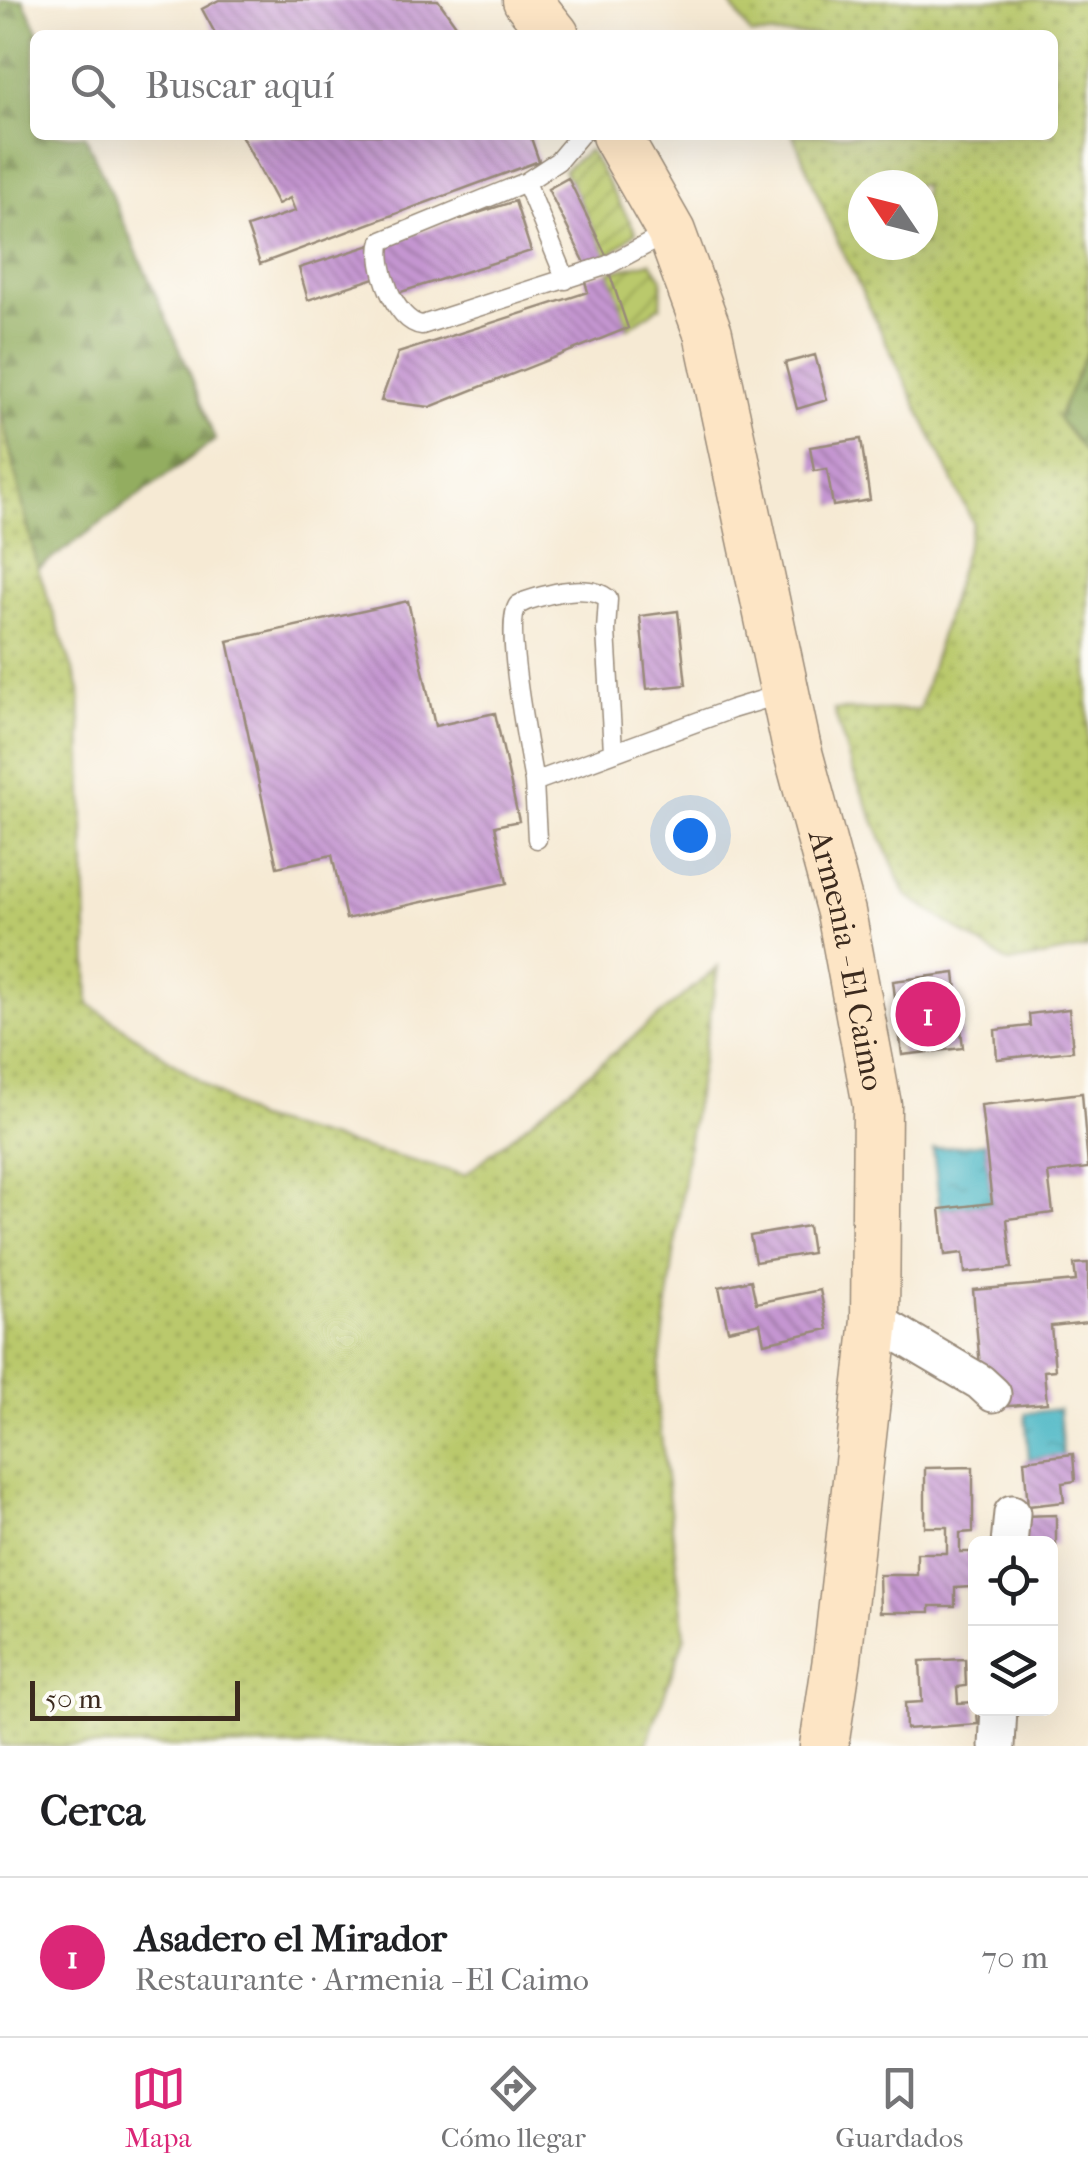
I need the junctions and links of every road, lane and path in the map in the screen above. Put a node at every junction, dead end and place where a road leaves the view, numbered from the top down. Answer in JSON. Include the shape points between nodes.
{"nodes":[{"id":1,"x":527,"y":0,"type":"edge"},
{"id":2,"x":551,"y":30,"type":"edge"},
{"id":3,"x":576,"y":140,"type":"edge"},
{"id":4,"x":619,"y":140,"type":"edge"},
{"id":5,"x":526,"y":182,"type":"junction"},
{"id":6,"x":661,"y":214,"type":"junction"},
{"id":7,"x":566,"y":280,"type":"junction"},
{"id":8,"x":785,"y":693,"type":"junction"},
{"id":9,"x":613,"y":751,"type":"junction"},
{"id":10,"x":534,"y":782,"type":"junction"},
{"id":11,"x":538,"y":839,"type":"dead end"},
{"id":12,"x":876,"y":1320,"type":"junction"},
{"id":13,"x":993,"y":1394,"type":"dead end"},
{"id":14,"x":998,"y":1716,"type":"edge"},
{"id":15,"x":824,"y":1746,"type":"edge"},
{"id":16,"x":997,"y":1746,"type":"edge"}],
"edges":[{"from":1,"to":2,"type":"main road"},
{"from":3,"to":5,"type":"lane"},
{"from":4,"to":6,"type":"main road","name":"Armenia - El Caimo"},
{"from":5,"to":7,"type":"lane"},
{"from":5,"to":7,"type":"lane","via":[[382,240],[379,255],[396,309],[422,325]]},
{"from":6,"to":7,"type":"lane","via":[[608,265]]},
{"from":6,"to":8,"type":"main road","name":"Armenia - El Caimo","via":[[708,333]]},
{"from":8,"to":9,"type":"lane"},
{"from":8,"to":12,"type":"main road","name":"Armenia - El Caimo","via":[[841,912],[877,1105]]},
{"from":9,"to":10,"type":"lane"},
{"from":9,"to":10,"type":"lane","via":[[608,599],[589,590],[518,605],[512,617],[518,688]]},
{"from":10,"to":11,"type":"lane"},
{"from":12,"to":13,"type":"street"},
{"from":12,"to":15,"type":"main road","name":"Armenia - El Caimo"},
{"from":14,"to":16,"type":"street"}]}
